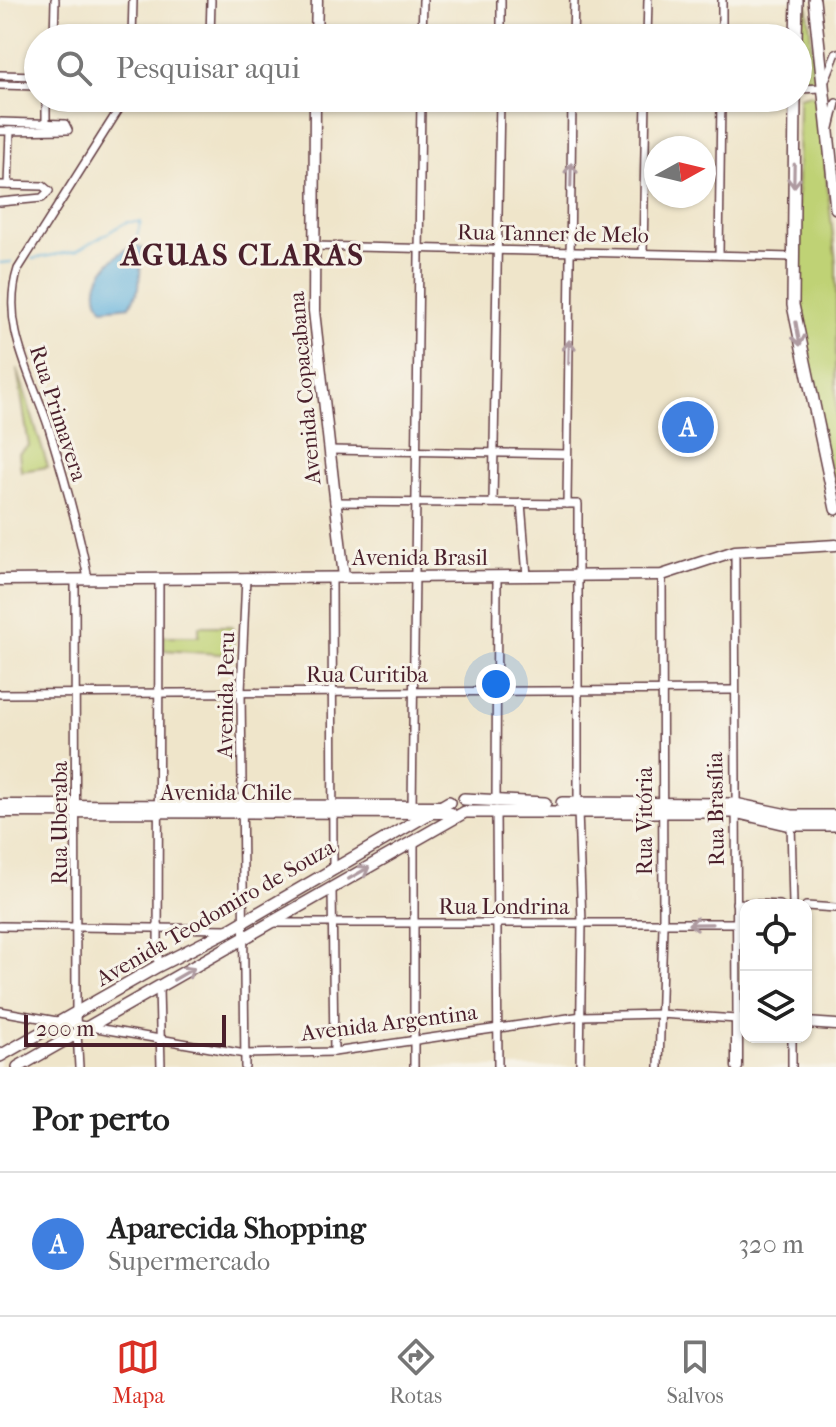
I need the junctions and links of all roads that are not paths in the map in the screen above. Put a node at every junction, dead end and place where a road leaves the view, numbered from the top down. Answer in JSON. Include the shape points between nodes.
{"nodes":[{"id":1,"x":55,"y":0,"type":"edge"},
{"id":2,"x":133,"y":0,"type":"edge"},
{"id":3,"x":211,"y":0,"type":"edge"},
{"id":4,"x":317,"y":0,"type":"edge"},
{"id":5,"x":423,"y":0,"type":"edge"},
{"id":6,"x":501,"y":0,"type":"edge"},
{"id":7,"x":574,"y":0,"type":"edge"},
{"id":8,"x":648,"y":0,"type":"edge"},
{"id":9,"x":722,"y":0,"type":"edge"},
{"id":10,"x":797,"y":0,"type":"edge"},
{"id":11,"x":814,"y":0,"type":"edge"},
{"id":12,"x":54,"y":24,"type":"edge"},
{"id":13,"x":132,"y":24,"type":"edge"},
{"id":14,"x":210,"y":24,"type":"edge"},
{"id":15,"x":316,"y":24,"type":"edge"},
{"id":16,"x":422,"y":24,"type":"edge"},
{"id":17,"x":501,"y":24,"type":"edge"},
{"id":18,"x":573,"y":24,"type":"edge"},
{"id":19,"x":647,"y":24,"type":"edge"},
{"id":20,"x":722,"y":24,"type":"edge"},
{"id":21,"x":796,"y":24,"type":"edge"},
{"id":22,"x":836,"y":53,"type":"edge"},
{"id":23,"x":0,"y":75,"type":"edge"},
{"id":24,"x":24,"y":76,"type":"edge"},
{"id":25,"x":0,"y":85,"type":"edge"},
{"id":26,"x":24,"y":86,"type":"edge"},
{"id":27,"x":812,"y":88,"type":"edge"},
{"id":28,"x":822,"y":88,"type":"junction"},
{"id":29,"x":836,"y":103,"type":"edge"},
{"id":30,"x":46,"y":112,"type":"edge"},
{"id":31,"x":117,"y":112,"type":"edge"},
{"id":32,"x":315,"y":112,"type":"edge"},
{"id":33,"x":421,"y":112,"type":"edge"},
{"id":34,"x":500,"y":112,"type":"edge"},
{"id":35,"x":572,"y":112,"type":"edge"},
{"id":36,"x":646,"y":112,"type":"edge"},
{"id":37,"x":721,"y":112,"type":"edge"},
{"id":38,"x":795,"y":112,"type":"edge"},
{"id":39,"x":0,"y":122,"type":"edge"},
{"id":40,"x":46,"y":123,"type":"junction"},
{"id":41,"x":0,"y":131,"type":"edge"},
{"id":42,"x":10,"y":131,"type":"junction"},
{"id":43,"x":831,"y":143,"type":"edge"},
{"id":44,"x":4,"y":185,"type":"edge"},
{"id":45,"x":0,"y":202,"type":"edge"},
{"id":46,"x":836,"y":208,"type":"edge"},
{"id":47,"x":313,"y":246,"type":"junction"},
{"id":48,"x":419,"y":248,"type":"junction"},
{"id":49,"x":497,"y":250,"type":"junction"},
{"id":50,"x":570,"y":252,"type":"junction"},
{"id":51,"x":643,"y":253,"type":"junction"},
{"id":52,"x":719,"y":255,"type":"junction"},
{"id":53,"x":792,"y":257,"type":"junction"},
{"id":54,"x":415,"y":449,"type":"junction"},
{"id":55,"x":329,"y":450,"type":"junction"},
{"id":56,"x":493,"y":451,"type":"junction"},
{"id":57,"x":567,"y":454,"type":"junction"},
{"id":58,"x":334,"y":502,"type":"junction"},
{"id":59,"x":416,"y":503,"type":"junction"},
{"id":60,"x":493,"y":503,"type":"junction"},
{"id":61,"x":521,"y":503,"type":"junction"},
{"id":62,"x":567,"y":504,"type":"junction"},
{"id":63,"x":836,"y":509,"type":"edge"},
{"id":64,"x":836,"y":545,"type":"edge"},
{"id":65,"x":735,"y":551,"type":"junction"},
{"id":66,"x":662,"y":575,"type":"junction"},
{"id":67,"x":497,"y":576,"type":"junction"},
{"id":68,"x":527,"y":576,"type":"junction"},
{"id":69,"x":580,"y":576,"type":"junction"},
{"id":70,"x":246,"y":577,"type":"junction"},
{"id":71,"x":338,"y":577,"type":"junction"},
{"id":72,"x":415,"y":577,"type":"junction"},
{"id":73,"x":159,"y":578,"type":"junction"},
{"id":74,"x":75,"y":579,"type":"junction"},
{"id":75,"x":88,"y":579,"type":"junction"},
{"id":76,"x":0,"y":580,"type":"edge"},
{"id":77,"x":663,"y":690,"type":"junction"},
{"id":78,"x":734,"y":690,"type":"junction"},
{"id":79,"x":241,"y":691,"type":"junction"},
{"id":80,"x":497,"y":691,"type":"junction"},
{"id":81,"x":580,"y":691,"type":"junction"},
{"id":82,"x":158,"y":692,"type":"junction"},
{"id":83,"x":333,"y":692,"type":"junction"},
{"id":84,"x":413,"y":692,"type":"junction"},
{"id":85,"x":75,"y":693,"type":"junction"},
{"id":86,"x":0,"y":694,"type":"edge"},
{"id":87,"x":0,"y":805,"type":"edge"},
{"id":88,"x":496,"y":806,"type":"junction"},
{"id":89,"x":578,"y":807,"type":"junction"},
{"id":90,"x":77,"y":808,"type":"junction"},
{"id":91,"x":158,"y":808,"type":"junction"},
{"id":92,"x":242,"y":808,"type":"junction"},
{"id":93,"x":331,"y":808,"type":"junction"},
{"id":94,"x":412,"y":808,"type":"junction"},
{"id":95,"x":661,"y":808,"type":"junction"},
{"id":96,"x":735,"y":808,"type":"junction"},
{"id":97,"x":453,"y":810,"type":"junction"},
{"id":98,"x":0,"y":812,"type":"edge"},
{"id":99,"x":429,"y":813,"type":"junction"},
{"id":100,"x":836,"y":816,"type":"edge"},
{"id":101,"x":791,"y":821,"type":"junction"},
{"id":102,"x":836,"y":825,"type":"edge"},
{"id":103,"x":414,"y":841,"type":"junction"},
{"id":104,"x":333,"y":869,"type":"junction"},
{"id":105,"x":332,"y":888,"type":"junction"},
{"id":106,"x":793,"y":899,"type":"edge"},
{"id":107,"x":736,"y":903,"type":"junction"},
{"id":108,"x":740,"y":903,"type":"edge"},
{"id":109,"x":812,"y":906,"type":"edge"},
{"id":110,"x":836,"y":908,"type":"edge"},
{"id":111,"x":243,"y":922,"type":"junction"},
{"id":112,"x":272,"y":923,"type":"junction"},
{"id":113,"x":499,"y":923,"type":"junction"},
{"id":114,"x":582,"y":923,"type":"junction"},
{"id":115,"x":736,"y":923,"type":"junction"},
{"id":116,"x":332,"y":924,"type":"junction"},
{"id":117,"x":416,"y":925,"type":"junction"},
{"id":118,"x":663,"y":925,"type":"junction"},
{"id":119,"x":0,"y":926,"type":"edge"},
{"id":120,"x":77,"y":926,"type":"junction"},
{"id":121,"x":156,"y":926,"type":"junction"},
{"id":122,"x":231,"y":929,"type":"junction"},
{"id":123,"x":243,"y":940,"type":"junction"},
{"id":124,"x":158,"y":966,"type":"junction"},
{"id":125,"x":740,"y":987,"type":"edge"},
{"id":126,"x":159,"y":988,"type":"junction"},
{"id":127,"x":0,"y":1011,"type":"edge"},
{"id":128,"x":660,"y":1014,"type":"junction"},
{"id":129,"x":582,"y":1016,"type":"junction"},
{"id":130,"x":740,"y":1019,"type":"edge"},
{"id":131,"x":61,"y":1022,"type":"junction"},
{"id":132,"x":812,"y":1023,"type":"edge"},
{"id":133,"x":78,"y":1024,"type":"junction"},
{"id":134,"x":836,"y":1025,"type":"edge"},
{"id":135,"x":498,"y":1026,"type":"junction"},
{"id":136,"x":92,"y":1027,"type":"junction"},
{"id":137,"x":162,"y":1038,"type":"junction"},
{"id":138,"x":414,"y":1038,"type":"junction"},
{"id":139,"x":740,"y":1038,"type":"edge"},
{"id":140,"x":792,"y":1043,"type":"edge"},
{"id":141,"x":334,"y":1052,"type":"junction"},
{"id":142,"x":245,"y":1054,"type":"junction"},
{"id":143,"x":0,"y":1056,"type":"edge"},
{"id":144,"x":18,"y":1067,"type":"edge"},
{"id":145,"x":79,"y":1067,"type":"edge"},
{"id":146,"x":161,"y":1067,"type":"edge"},
{"id":147,"x":245,"y":1067,"type":"edge"},
{"id":148,"x":414,"y":1067,"type":"edge"},
{"id":149,"x":498,"y":1067,"type":"edge"},
{"id":150,"x":580,"y":1067,"type":"edge"},
{"id":151,"x":659,"y":1067,"type":"edge"},
{"id":152,"x":737,"y":1067,"type":"edge"},
{"id":153,"x":792,"y":1067,"type":"edge"}],
"edges":[{"from":1,"to":12,"type":"street"},
{"from":2,"to":13,"type":"street"},
{"from":3,"to":14,"type":"street"},
{"from":4,"to":15,"type":"street"},
{"from":5,"to":16,"type":"street"},
{"from":6,"to":17,"type":"street"},
{"from":7,"to":18,"type":"street"},
{"from":8,"to":19,"type":"street"},
{"from":9,"to":20,"type":"street"},
{"from":10,"to":21,"type":"main road"},
{"from":11,"to":28,"type":"main road"},
{"from":22,"to":28,"type":"street"},
{"from":23,"to":24,"type":"street"},
{"from":25,"to":26,"type":"street"},
{"from":27,"to":28,"type":"street"},
{"from":28,"to":43,"type":"main road"},
{"from":29,"to":43,"type":"street"},
{"from":30,"to":40,"type":"street"},
{"from":31,"to":75,"type":"street","name":"Rua Primavera","via":[[10,288],[9,313],[19,354],[48,427]]},
{"from":32,"to":47,"type":"street","name":"Avenida Copacabana"},
{"from":33,"to":48,"type":"street"},
{"from":34,"to":49,"type":"street"},
{"from":50,"to":35,"type":"street","one_way":true},
{"from":36,"to":51,"type":"street"},
{"from":37,"to":52,"type":"street"},
{"from":38,"to":53,"type":"main road","one_way":true},
{"from":39,"to":40,"type":"street"},
{"from":40,"to":42,"type":"street","via":[[65,124],[68,130]]},
{"from":41,"to":42,"type":"street"},
{"from":42,"to":44,"type":"street"},
{"from":43,"to":46,"type":"main road"},
{"from":44,"to":45,"type":"street","via":[[43,186],[49,191],[42,198]]},
{"from":47,"to":48,"type":"street","name":"Rua Tanner de Melo"},
{"from":47,"to":55,"type":"street","name":"Avenida Copacabana","via":[[314,311]]},
{"from":48,"to":49,"type":"street","name":"Rua Tanner de Melo"},
{"from":48,"to":54,"type":"street"},
{"from":49,"to":50,"type":"street","name":"Rua Tanner de Melo"},
{"from":49,"to":56,"type":"street"},
{"from":50,"to":51,"type":"street","name":"Rua Tanner de Melo"},
{"from":57,"to":50,"type":"street","one_way":true},
{"from":51,"to":52,"type":"street","name":"Rua Tanner de Melo"},
{"from":52,"to":53,"type":"street","name":"Rua Tanner de Melo"},
{"from":53,"to":63,"type":"main road","one_way":true,"via":[[795,318]]},
{"from":54,"to":55,"type":"street"},
{"from":54,"to":56,"type":"street"},
{"from":54,"to":59,"type":"street"},
{"from":55,"to":58,"type":"street","name":"Avenida Copacabana"},
{"from":56,"to":57,"type":"street"},
{"from":56,"to":60,"type":"street"},
{"from":57,"to":62,"type":"street"},
{"from":58,"to":59,"type":"street"},
{"from":58,"to":71,"type":"street","name":"Avenida Copacabana"},
{"from":59,"to":60,"type":"street"},
{"from":59,"to":72,"type":"street"},
{"from":60,"to":61,"type":"street"},
{"from":61,"to":62,"type":"street"},
{"from":61,"to":68,"type":"street"},
{"from":62,"to":69,"type":"street","via":[[578,504]]},
{"from":64,"to":65,"type":"street","name":"Avenida Brasil"},
{"from":65,"to":66,"type":"street","name":"Avenida Brasil"},
{"from":65,"to":78,"type":"street","name":"Rua Brasília"},
{"from":66,"to":69,"type":"street","name":"Avenida Brasil"},
{"from":66,"to":77,"type":"street","name":"Rua Vitória"},
{"from":67,"to":68,"type":"street","name":"Avenida Brasil"},
{"from":67,"to":72,"type":"street","name":"Avenida Brasil"},
{"from":67,"to":80,"type":"street"},
{"from":68,"to":69,"type":"street","name":"Avenida Brasil"},
{"from":69,"to":81,"type":"street"},
{"from":70,"to":71,"type":"street","name":"Avenida Brasil"},
{"from":70,"to":73,"type":"street","name":"Avenida Brasil"},
{"from":70,"to":79,"type":"street","name":"Avenida Peru"},
{"from":71,"to":72,"type":"street","name":"Avenida Brasil"},
{"from":71,"to":83,"type":"street"},
{"from":72,"to":84,"type":"street"},
{"from":73,"to":75,"type":"street","name":"Avenida Brasil"},
{"from":73,"to":82,"type":"street"},
{"from":74,"to":75,"type":"street","name":"Avenida Brasil"},
{"from":74,"to":76,"type":"street","name":"Avenida Brasil"},
{"from":74,"to":85,"type":"street","name":"Rua Uberaba"},
{"from":77,"to":78,"type":"street","name":"Rua Curitiba"},
{"from":77,"to":81,"type":"street","name":"Rua Curitiba"},
{"from":77,"to":95,"type":"street","name":"Rua Vitória"},
{"from":78,"to":96,"type":"street","name":"Rua Brasília"},
{"from":79,"to":82,"type":"street","name":"Rua Curitiba"},
{"from":79,"to":83,"type":"street","name":"Rua Curitiba"},
{"from":79,"to":92,"type":"street","name":"Avenida Peru"},
{"from":80,"to":81,"type":"street","name":"Rua Curitiba"},
{"from":80,"to":84,"type":"street","name":"Rua Curitiba"},
{"from":80,"to":88,"type":"street"},
{"from":81,"to":89,"type":"street"},
{"from":82,"to":85,"type":"street","name":"Rua Curitiba"},
{"from":82,"to":91,"type":"street"},
{"from":83,"to":84,"type":"street","name":"Rua Curitiba"},
{"from":83,"to":93,"type":"street"},
{"from":84,"to":94,"type":"street"},
{"from":85,"to":86,"type":"street","name":"Rua Curitiba"},
{"from":85,"to":90,"type":"street","name":"Rua Uberaba"},
{"from":87,"to":90,"type":"street","name":"Avenida Chile"},
{"from":88,"to":89,"type":"main road","name":"Avenida Chile"},
{"from":88,"to":97,"type":"main road","name":"Avenida Chile"},
{"from":88,"to":97,"type":"main road","name":"Avenida Chile","via":[[454,797]]},
{"from":88,"to":113,"type":"street"},
{"from":89,"to":95,"type":"main road","name":"Avenida Chile"},
{"from":89,"to":114,"type":"street"},
{"from":90,"to":91,"type":"street","name":"Avenida Chile"},
{"from":90,"to":98,"type":"street","name":"Avenida Chile"},
{"from":90,"to":120,"type":"street","name":"Rua Uberaba"},
{"from":91,"to":92,"type":"street","name":"Avenida Chile"},
{"from":91,"to":121,"type":"street"},
{"from":92,"to":93,"type":"street","name":"Avenida Chile"},
{"from":92,"to":111,"type":"street","name":"Avenida Peru"},
{"from":93,"to":94,"type":"street","name":"Avenida Chile"},
{"from":93,"to":104,"type":"street"},
{"from":94,"to":97,"type":"street","name":"Avenida Chile"},
{"from":94,"to":99,"type":"street","name":"Avenida Chile"},
{"from":95,"to":96,"type":"main road","name":"Avenida Chile"},
{"from":95,"to":118,"type":"street","name":"Rua Vitória"},
{"from":96,"to":101,"type":"main road","name":"Avenida Chile"},
{"from":96,"to":107,"type":"street","name":"Rua Brasília"},
{"from":97,"to":99,"type":"main road","name":"Avenida Teodomiro de Souza"},
{"from":97,"to":103,"type":"main road","name":"Avenida Teodomiro de Souza"},
{"from":99,"to":104,"type":"main road","name":"Avenida Teodomiro de Souza"},
{"from":100,"to":101,"type":"main road"},
{"from":101,"to":102,"type":"main road"},
{"from":101,"to":106,"type":"street"},
{"from":105,"to":103,"type":"main road","name":"Avenida Teodomiro de Souza","one_way":true},
{"from":103,"to":117,"type":"street"},
{"from":104,"to":111,"type":"main road","name":"Avenida Teodomiro de Souza"},
{"from":105,"to":112,"type":"main road","name":"Avenida Teodomiro de Souza"},
{"from":105,"to":116,"type":"street"},
{"from":107,"to":108,"type":"street"},
{"from":107,"to":115,"type":"street","name":"Rua Brasília"},
{"from":109,"to":110,"type":"street"},
{"from":111,"to":122,"type":"main road","name":"Avenida Teodomiro de Souza"},
{"from":111,"to":123,"type":"street","name":"Avenida Peru"},
{"from":112,"to":116,"type":"street","name":"Rua Londrina"},
{"from":112,"to":123,"type":"main road","name":"Avenida Teodomiro de Souza"},
{"from":113,"to":114,"type":"street","name":"Rua Londrina"},
{"from":113,"to":117,"type":"street","name":"Rua Londrina"},
{"from":113,"to":135,"type":"street"},
{"from":114,"to":118,"type":"street","name":"Rua Londrina"},
{"from":114,"to":129,"type":"street"},
{"from":115,"to":118,"type":"street","name":"Rua Londrina","one_way":true},
{"from":115,"to":125,"type":"street","name":"Rua Brasília"},
{"from":116,"to":117,"type":"street","name":"Rua Londrina"},
{"from":116,"to":141,"type":"street"},
{"from":117,"to":138,"type":"street"},
{"from":118,"to":128,"type":"street","name":"Rua Vitória"},
{"from":119,"to":120,"type":"street"},
{"from":120,"to":121,"type":"street"},
{"from":120,"to":133,"type":"street","name":"Rua Uberaba"},
{"from":121,"to":122,"type":"street"},
{"from":121,"to":124,"type":"street"},
{"from":122,"to":124,"type":"main road","name":"Avenida Teodomiro de Souza"},
{"from":126,"to":123,"type":"main road","name":"Avenida Teodomiro de Souza","one_way":true},
{"from":123,"to":142,"type":"street","name":"Avenida Peru"},
{"from":124,"to":133,"type":"main road","name":"Avenida Teodomiro de Souza"},
{"from":126,"to":136,"type":"main road","name":"Avenida Teodomiro de Souza"},
{"from":126,"to":137,"type":"street"},
{"from":127,"to":131,"type":"street"},
{"from":128,"to":129,"type":"street","name":"Avenida Argentina"},
{"from":128,"to":130,"type":"street","name":"Avenida Argentina"},
{"from":128,"to":151,"type":"street","name":"Rua Vitória"},
{"from":129,"to":135,"type":"street","name":"Avenida Argentina"},
{"from":129,"to":150,"type":"street"},
{"from":131,"to":133,"type":"main road","name":"Avenida Teodomiro de Souza"},
{"from":131,"to":143,"type":"main road","name":"Avenida Teodomiro de Souza"},
{"from":132,"to":134,"type":"street"},
{"from":133,"to":136,"type":"main road","name":"Avenida Teodomiro de Souza"},
{"from":133,"to":144,"type":"main road","name":"Avenida Teodomiro de Souza"},
{"from":133,"to":145,"type":"street","name":"Rua Uberaba"},
{"from":135,"to":138,"type":"street","name":"Avenida Argentina"},
{"from":135,"to":149,"type":"street"},
{"from":136,"to":137,"type":"street","name":"Avenida Argentina"},
{"from":137,"to":142,"type":"street","name":"Avenida Argentina"},
{"from":137,"to":146,"type":"street"},
{"from":138,"to":141,"type":"street","name":"Avenida Argentina"},
{"from":138,"to":148,"type":"street"},
{"from":139,"to":152,"type":"street","name":"Rua Brasília"},
{"from":140,"to":153,"type":"street"},
{"from":141,"to":142,"type":"street","name":"Avenida Argentina"},
{"from":142,"to":147,"type":"street","name":"Avenida Peru"}]}
